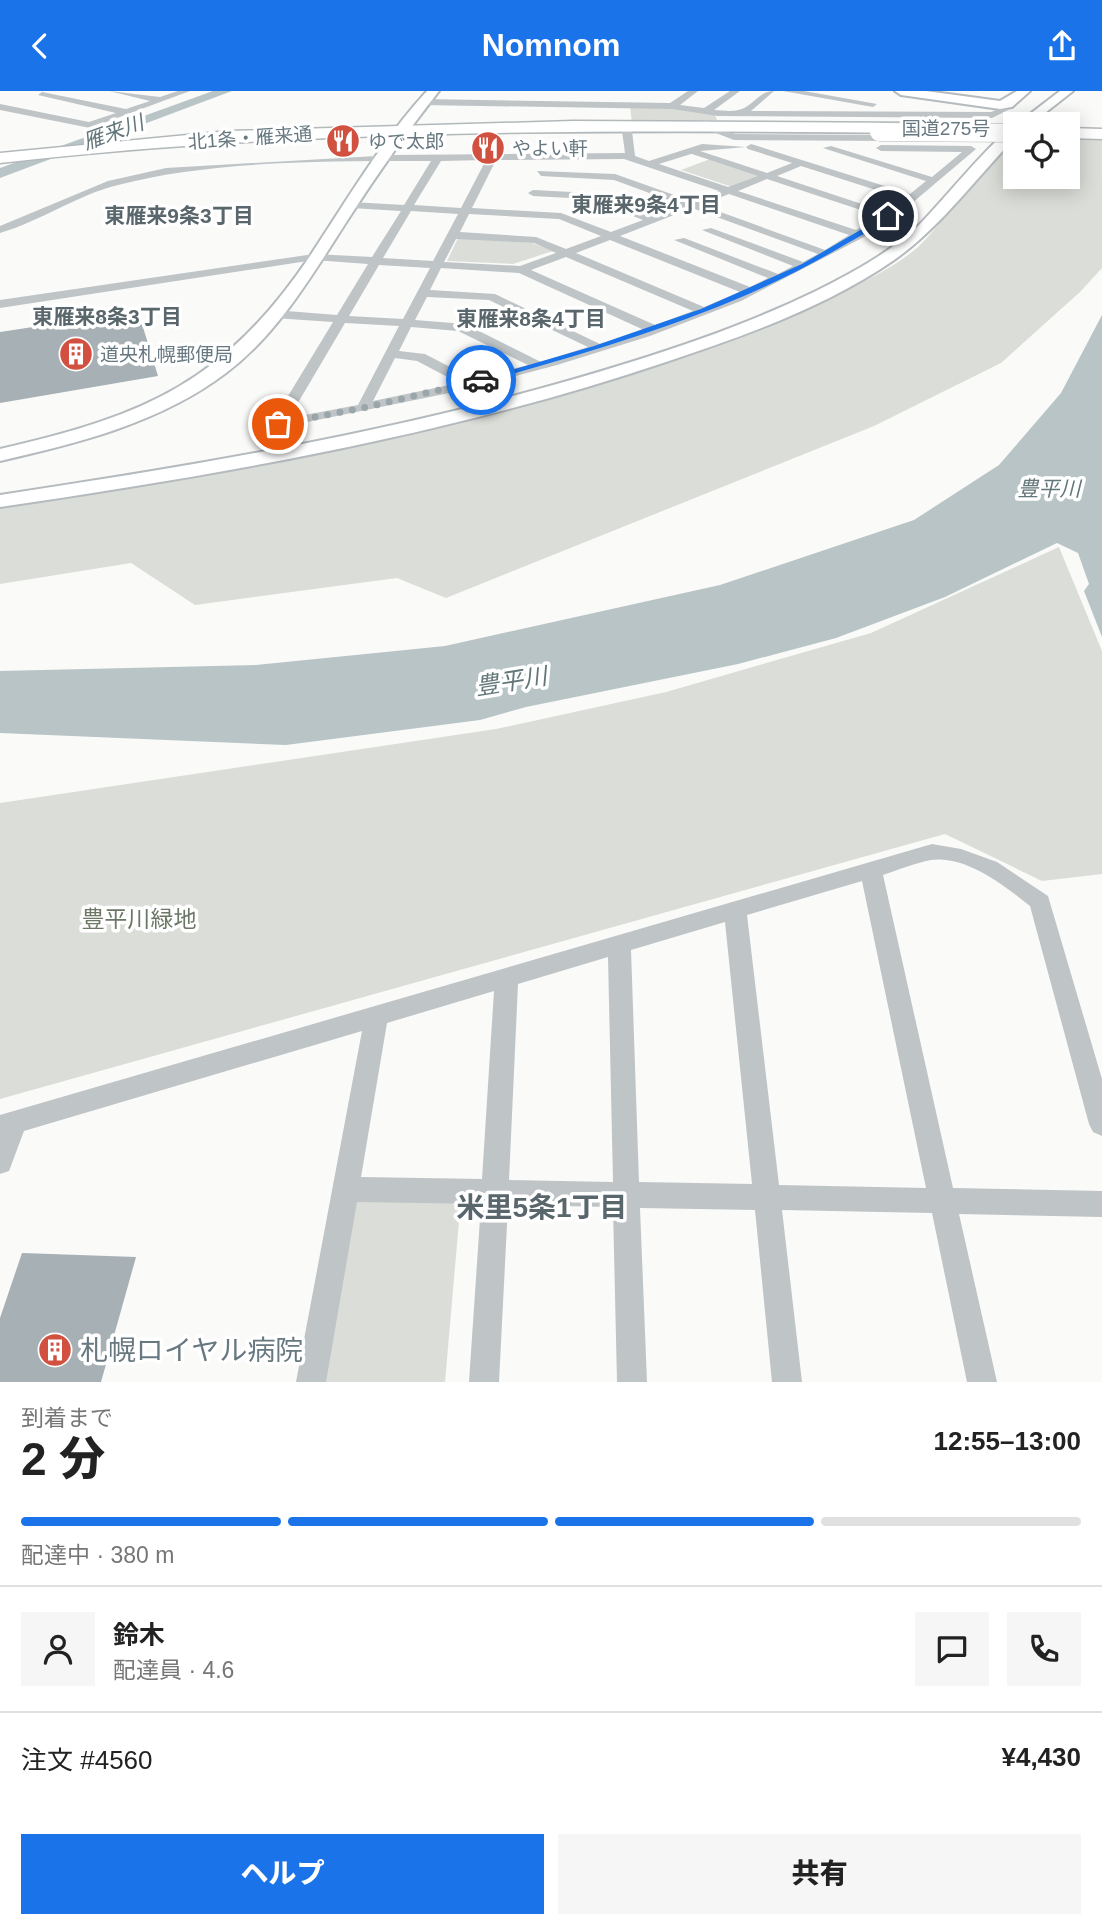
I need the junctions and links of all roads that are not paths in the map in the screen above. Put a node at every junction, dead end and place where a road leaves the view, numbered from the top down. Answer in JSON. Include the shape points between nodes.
{"nodes":[{"id":1,"x":52,"y":91,"type":"edge"},
{"id":2,"x":113,"y":91,"type":"edge"},
{"id":3,"x":186,"y":91,"type":"edge"},
{"id":4,"x":433,"y":91,"type":"edge"},
{"id":5,"x":500,"y":91,"type":"edge"},
{"id":6,"x":644,"y":91,"type":"edge"},
{"id":7,"x":694,"y":91,"type":"edge"},
{"id":8,"x":736,"y":91,"type":"edge"},
{"id":9,"x":770,"y":91,"type":"edge"},
{"id":10,"x":787,"y":91,"type":"edge"},
{"id":11,"x":901,"y":91,"type":"edge"},
{"id":12,"x":1024,"y":91,"type":"edge"},
{"id":13,"x":1067,"y":91,"type":"edge"},
{"id":14,"x":805,"y":92,"type":"edge"},
{"id":15,"x":42,"y":95,"type":"junction"},
{"id":16,"x":955,"y":95,"type":"edge"},
{"id":17,"x":31,"y":99,"type":"dead end"},
{"id":18,"x":160,"y":100,"type":"junction"},
{"id":19,"x":20,"y":102,"type":"dead end"},
{"id":20,"x":423,"y":102,"type":"junction"},
{"id":21,"x":490,"y":103,"type":"junction"},
{"id":22,"x":627,"y":104,"type":"junction"},
{"id":23,"x":1000,"y":105,"type":"junction"},
{"id":24,"x":672,"y":106,"type":"junction"},
{"id":25,"x":2,"y":107,"type":"edge"},
{"id":26,"x":127,"y":112,"type":"junction"},
{"id":27,"x":1039,"y":112,"type":"edge"},
{"id":28,"x":743,"y":113,"type":"junction"},
{"id":29,"x":780,"y":113,"type":"junction"},
{"id":30,"x":899,"y":115,"type":"junction"},
{"id":31,"x":950,"y":115,"type":"junction"},
{"id":32,"x":708,"y":123,"type":"junction"},
{"id":33,"x":404,"y":129,"type":"junction"},
{"id":34,"x":627,"y":129,"type":"junction"},
{"id":35,"x":878,"y":130,"type":"joint"},
{"id":36,"x":1003,"y":131,"type":"edge"},
{"id":37,"x":1003,"y":131,"type":"edge"},
{"id":38,"x":1003,"y":131,"type":"edge"},
{"id":39,"x":1080,"y":131,"type":"edge"},
{"id":40,"x":1102,"y":132,"type":"edge"},
{"id":41,"x":1003,"y":143,"type":"edge"},
{"id":42,"x":751,"y":147,"type":"junction"},
{"id":43,"x":828,"y":148,"type":"junction"},
{"id":44,"x":914,"y":148,"type":"junction"},
{"id":45,"x":691,"y":151,"type":"junction"},
{"id":46,"x":494,"y":155,"type":"junction"},
{"id":47,"x":549,"y":156,"type":"junction"},
{"id":48,"x":630,"y":156,"type":"junction"},
{"id":49,"x":438,"y":157,"type":"junction"},
{"id":50,"x":383,"y":159,"type":"junction"},
{"id":51,"x":0,"y":160,"type":"edge"},
{"id":52,"x":653,"y":163,"type":"junction"},
{"id":53,"x":802,"y":163,"type":"junction"},
{"id":54,"x":889,"y":167,"type":"junction"},
{"id":55,"x":541,"y":173,"type":"junction"},
{"id":56,"x":767,"y":176,"type":"junction"},
{"id":57,"x":932,"y":180,"type":"junction"},
{"id":58,"x":730,"y":190,"type":"junction"},
{"id":59,"x":533,"y":193,"type":"junction"},
{"id":60,"x":911,"y":198,"type":"junction"},
{"id":61,"x":351,"y":205,"type":"junction"},
{"id":62,"x":691,"y":205,"type":"junction"},
{"id":63,"x":406,"y":208,"type":"junction"},
{"id":64,"x":465,"y":211,"type":"junction"},
{"id":65,"x":523,"y":214,"type":"junction"},
{"id":66,"x":888,"y":216,"type":"junction"},
{"id":67,"x":733,"y":219,"type":"junction"},
{"id":68,"x":653,"y":220,"type":"junction"},
{"id":69,"x":0,"y":230,"type":"edge"},
{"id":70,"x":706,"y":230,"type":"junction"},
{"id":71,"x":452,"y":235,"type":"junction"},
{"id":72,"x":860,"y":235,"type":"junction"},
{"id":73,"x":610,"y":236,"type":"junction"},
{"id":74,"x":680,"y":240,"type":"junction"},
{"id":75,"x":565,"y":252,"type":"junction"},
{"id":76,"x":650,"y":252,"type":"junction"},
{"id":77,"x":827,"y":254,"type":"junction"},
{"id":78,"x":314,"y":257,"type":"junction"},
{"id":79,"x":374,"y":261,"type":"junction"},
{"id":80,"x":437,"y":265,"type":"junction"},
{"id":81,"x":804,"y":266,"type":"junction"},
{"id":82,"x":521,"y":270,"type":"junction"},
{"id":83,"x":779,"y":278,"type":"junction"},
{"id":84,"x":750,"y":291,"type":"junction"},
{"id":85,"x":423,"y":293,"type":"junction"},
{"id":86,"x":0,"y":304,"type":"edge"},
{"id":87,"x":704,"y":311,"type":"junction"},
{"id":88,"x":274,"y":314,"type":"junction"},
{"id":89,"x":339,"y":318,"type":"junction"},
{"id":90,"x":407,"y":322,"type":"junction"},
{"id":91,"x":653,"y":329,"type":"junction"},
{"id":92,"x":597,"y":348,"type":"junction"},
{"id":93,"x":390,"y":354,"type":"junction"},
{"id":94,"x":538,"y":365,"type":"junction"},
{"id":95,"x":470,"y":383,"type":"junction"},
{"id":96,"x":363,"y":408,"type":"junction"},
{"id":97,"x":0,"y":455,"type":"edge"},
{"id":98,"x":0,"y":501,"type":"edge"},
{"id":99,"x":871,"y":871,"type":"junction"},
{"id":100,"x":736,"y":910,"type":"junction"},
{"id":101,"x":619,"y":945,"type":"junction"},
{"id":102,"x":507,"y":977,"type":"junction"},
{"id":103,"x":376,"y":1018,"type":"junction"},
{"id":104,"x":1102,"y":1124,"type":"edge"},
{"id":105,"x":7,"y":1125,"type":"edge"},
{"id":106,"x":0,"y":1162,"type":"edge"},
{"id":107,"x":345,"y":1189,"type":"junction"},
{"id":108,"x":493,"y":1191,"type":"junction"},
{"id":109,"x":626,"y":1193,"type":"junction"},
{"id":110,"x":768,"y":1198,"type":"junction"},
{"id":111,"x":943,"y":1200,"type":"junction"},
{"id":112,"x":1102,"y":1204,"type":"edge"},
{"id":113,"x":311,"y":1382,"type":"edge"},
{"id":114,"x":484,"y":1382,"type":"edge"},
{"id":115,"x":632,"y":1382,"type":"edge"},
{"id":116,"x":787,"y":1382,"type":"edge"},
{"id":117,"x":982,"y":1382,"type":"edge"}],
"edges":[{"from":1,"to":15,"type":"street"},
{"from":2,"to":18,"type":"street"},
{"from":3,"to":18,"type":"street"},
{"from":4,"to":20,"type":"street"},
{"from":5,"to":21,"type":"street"},
{"from":6,"to":22,"type":"street"},
{"from":7,"to":24,"type":"street"},
{"from":8,"to":32,"type":"street"},
{"from":9,"to":28,"type":"street"},
{"from":10,"to":14,"type":"street"},
{"from":11,"to":16,"type":"street"},
{"from":12,"to":23,"type":"street"},
{"from":13,"to":27,"type":"street"},
{"from":14,"to":29,"type":"street"},
{"from":14,"to":30,"type":"street","via":[[889,107]]},
{"from":15,"to":17,"type":"street"},
{"from":15,"to":26,"type":"street"},
{"from":16,"to":23,"type":"street"},
{"from":16,"to":31,"type":"street","via":[[943,106]]},
{"from":18,"to":26,"type":"street"},
{"from":19,"to":25,"type":"street"},
{"from":20,"to":21,"type":"street"},
{"from":20,"to":33,"type":"street"},
{"from":21,"to":22,"type":"street"},
{"from":22,"to":24,"type":"street"},
{"from":22,"to":34,"type":"street"},
{"from":23,"to":31,"type":"street","via":[[1004,110],[1000,114]]},
{"from":24,"to":32,"type":"street"},
{"from":25,"to":26,"type":"street","via":[[88,125]]},
{"from":28,"to":29,"type":"street"},
{"from":28,"to":32,"type":"street"},
{"from":29,"to":30,"type":"street"},
{"from":30,"to":31,"type":"street"},
{"from":32,"to":32,"type":"street","via":[[700,125],[706,123]]},
{"from":32,"to":34,"type":"highway","name":"北1条・雁来通"},
{"from":32,"to":35,"type":"highway","name":"北1条・雁来通"},
{"from":32,"to":36,"type":"street","via":[[734,137]]},
{"from":32,"to":37,"type":"street"},
{"from":33,"to":34,"type":"highway","name":"北1条・雁来通"},
{"from":33,"to":50,"type":"street"},
{"from":33,"to":51,"type":"highway","name":"北1条・雁来通","via":[[71,151]]},
{"from":34,"to":48,"type":"street"},
{"from":35,"to":38,"type":"highway","name":"国道275号","bridge":true},
{"from":39,"to":40,"type":"highway"},
{"from":41,"to":98,"type":"street","via":[[918,235],[884,259],[798,304],[674,354],[553,392],[354,441]]},
{"from":42,"to":43,"type":"street"},
{"from":42,"to":45,"type":"street"},
{"from":42,"to":53,"type":"street"},
{"from":43,"to":44,"type":"street"},
{"from":43,"to":54,"type":"street"},
{"from":44,"to":54,"type":"street"},
{"from":44,"to":57,"type":"street","via":[[971,149]]},
{"from":45,"to":52,"type":"street"},
{"from":45,"to":56,"type":"street"},
{"from":46,"to":47,"type":"street"},
{"from":46,"to":49,"type":"street"},
{"from":46,"to":64,"type":"street"},
{"from":47,"to":48,"type":"street"},
{"from":47,"to":55,"type":"street"},
{"from":48,"to":52,"type":"street"},
{"from":49,"to":50,"type":"street"},
{"from":49,"to":63,"type":"street"},
{"from":50,"to":61,"type":"street"},
{"from":50,"to":69,"type":"street","via":[[156,173],[113,183]]},
{"from":52,"to":58,"type":"street"},
{"from":53,"to":56,"type":"street"},
{"from":53,"to":60,"type":"street"},
{"from":54,"to":57,"type":"street"},
{"from":55,"to":59,"type":"street"},
{"from":55,"to":62,"type":"street","via":[[615,177]]},
{"from":56,"to":58,"type":"street"},
{"from":56,"to":66,"type":"street"},
{"from":57,"to":60,"type":"street"},
{"from":58,"to":62,"type":"street"},
{"from":58,"to":72,"type":"street"},
{"from":59,"to":65,"type":"street"},
{"from":59,"to":68,"type":"street","via":[[591,196]]},
{"from":60,"to":66,"type":"street"},
{"from":61,"to":63,"type":"street"},
{"from":61,"to":78,"type":"street"},
{"from":62,"to":67,"type":"street"},
{"from":62,"to":68,"type":"street"},
{"from":63,"to":64,"type":"street"},
{"from":63,"to":79,"type":"street"},
{"from":64,"to":65,"type":"street"},
{"from":64,"to":71,"type":"street"},
{"from":65,"to":73,"type":"street","via":[[561,216]]},
{"from":66,"to":72,"type":"street"},
{"from":67,"to":70,"type":"street"},
{"from":67,"to":77,"type":"street"},
{"from":68,"to":73,"type":"street"},
{"from":70,"to":74,"type":"street"},
{"from":70,"to":81,"type":"street"},
{"from":71,"to":75,"type":"street","via":[[536,240]]},
{"from":71,"to":80,"type":"street"},
{"from":72,"to":77,"type":"street"},
{"from":73,"to":75,"type":"street"},
{"from":73,"to":76,"type":"street"},
{"from":74,"to":76,"type":"street"},
{"from":74,"to":83,"type":"street"},
{"from":75,"to":82,"type":"street"},
{"from":75,"to":87,"type":"street"},
{"from":76,"to":84,"type":"street"},
{"from":77,"to":81,"type":"street"},
{"from":78,"to":79,"type":"street"},
{"from":78,"to":86,"type":"street"},
{"from":78,"to":88,"type":"street"},
{"from":79,"to":80,"type":"street"},
{"from":79,"to":89,"type":"street"},
{"from":80,"to":82,"type":"street"},
{"from":80,"to":85,"type":"street"},
{"from":81,"to":83,"type":"street"},
{"from":82,"to":91,"type":"street"},
{"from":83,"to":84,"type":"street"},
{"from":84,"to":87,"type":"street"},
{"from":85,"to":90,"type":"street"},
{"from":85,"to":92,"type":"street","via":[[491,297]]},
{"from":87,"to":91,"type":"street"},
{"from":88,"to":89,"type":"street"},
{"from":88,"to":97,"type":"street","via":[[246,347],[200,384],[115,422]]},
{"from":89,"to":90,"type":"street"},
{"from":89,"to":96,"type":"street","via":[[278,424]]},
{"from":90,"to":93,"type":"street"},
{"from":90,"to":94,"type":"street","via":[[461,327]]},
{"from":91,"to":92,"type":"street"},
{"from":92,"to":94,"type":"street"},
{"from":93,"to":95,"type":"street","via":[[420,357]]},
{"from":93,"to":96,"type":"street"},
{"from":94,"to":95,"type":"street"},
{"from":95,"to":96,"type":"street"},
{"from":99,"to":100,"type":"street"},
{"from":99,"to":104,"type":"street","via":[[932,852],[956,853],[1015,881],[1041,902]]},
{"from":99,"to":111,"type":"street"},
{"from":100,"to":101,"type":"street"},
{"from":100,"to":110,"type":"street"},
{"from":101,"to":102,"type":"street"},
{"from":101,"to":109,"type":"street"},
{"from":102,"to":103,"type":"street"},
{"from":102,"to":108,"type":"street"},
{"from":103,"to":105,"type":"street"},
{"from":103,"to":107,"type":"street"},
{"from":105,"to":106,"type":"street"},
{"from":107,"to":108,"type":"street"},
{"from":107,"to":113,"type":"street"},
{"from":108,"to":109,"type":"street"},
{"from":108,"to":114,"type":"street"},
{"from":109,"to":110,"type":"street"},
{"from":109,"to":115,"type":"street"},
{"from":110,"to":111,"type":"street"},
{"from":110,"to":116,"type":"street"},
{"from":111,"to":112,"type":"street"},
{"from":111,"to":117,"type":"street"}]}
